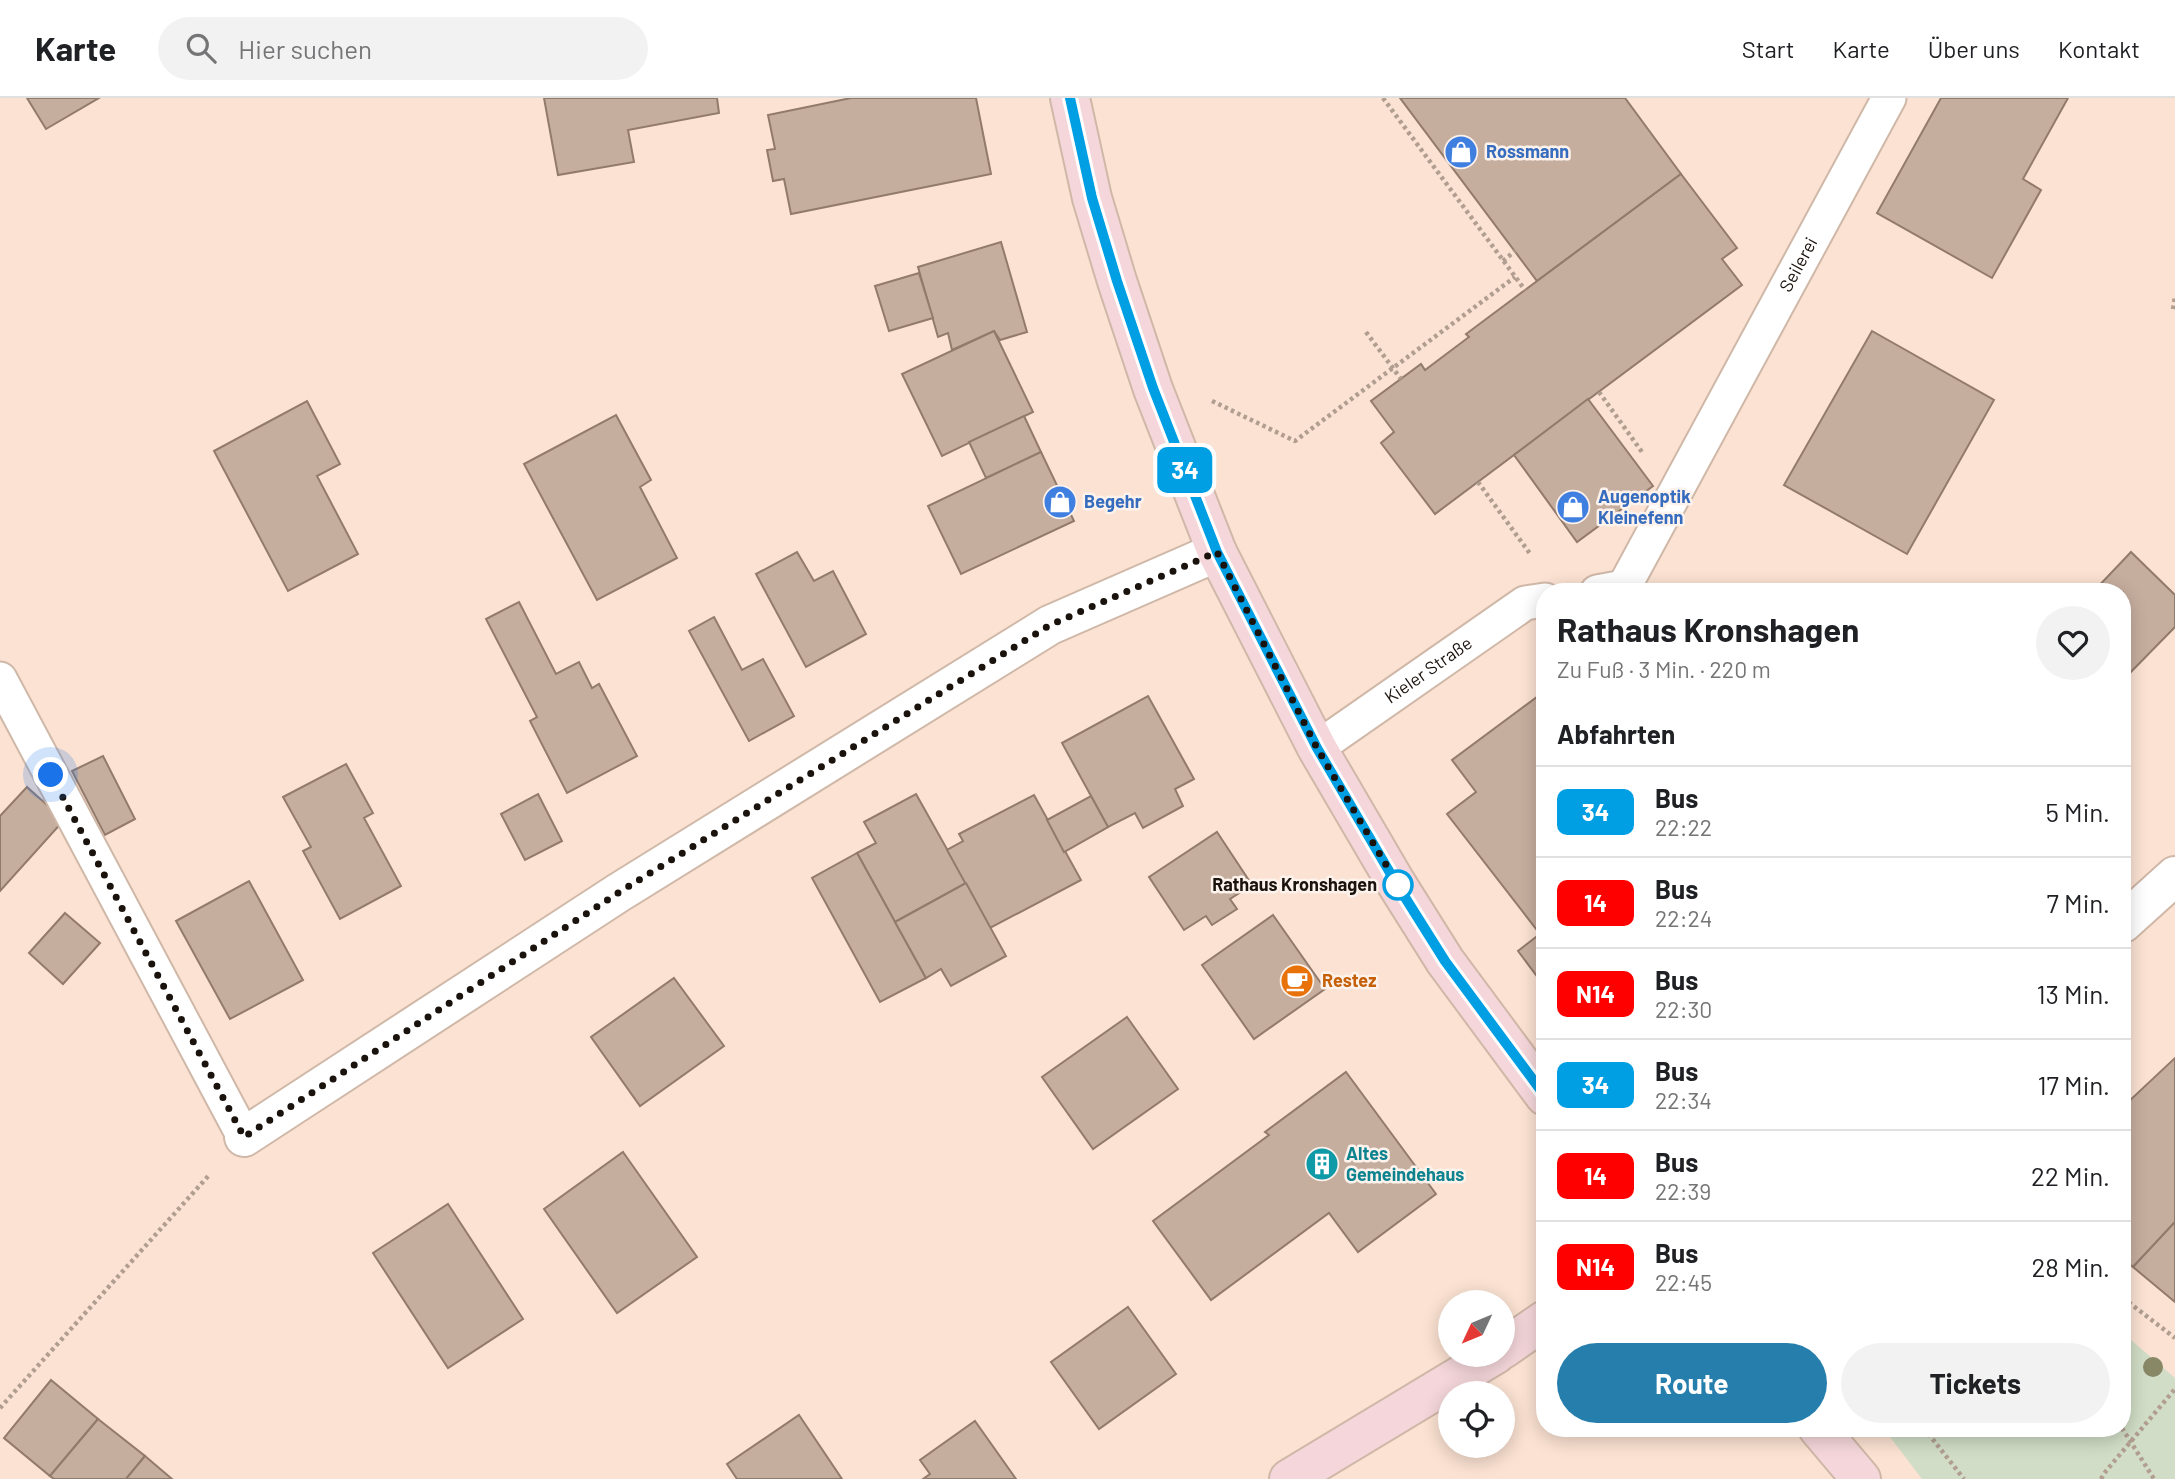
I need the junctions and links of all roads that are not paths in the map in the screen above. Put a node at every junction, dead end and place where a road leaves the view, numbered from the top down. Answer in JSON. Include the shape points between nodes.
{"nodes":[{"id":1,"x":1070,"y":98,"type":"edge"},
{"id":2,"x":1889,"y":98,"type":"edge"},
{"id":3,"x":1217,"y":552,"type":"junction"},
{"id":4,"x":1626,"y":583,"type":"edge"},
{"id":5,"x":1536,"y":601,"type":"edge"},
{"id":6,"x":0,"y":679,"type":"edge"},
{"id":7,"x":1317,"y":748,"type":"junction"},
{"id":8,"x":2175,"y":876,"type":"edge"},
{"id":9,"x":2131,"y":916,"type":"edge"},
{"id":10,"x":1536,"y":1084,"type":"edge"},
{"id":11,"x":244,"y":1137,"type":"joint"},
{"id":12,"x":1536,"y":1326,"type":"edge"},
{"id":13,"x":1516,"y":1340,"type":"edge"},
{"id":14,"x":1474,"y":1367,"type":"edge"},
{"id":15,"x":1826,"y":1437,"type":"edge"},
{"id":16,"x":1289,"y":1479,"type":"edge"},
{"id":17,"x":1861,"y":1479,"type":"edge"}],
"edges":[{"from":1,"to":3,"type":"main road","via":[[1106,246],[1153,388]]},
{"from":2,"to":4,"type":"lane","name":"Seilerei"},
{"from":3,"to":7,"type":"main road"},
{"from":3,"to":11,"type":"street","via":[[1050,625],[618,893]]},
{"from":5,"to":7,"type":"lane","name":"Kieler Straße","via":[[1525,603]]},
{"from":6,"to":11,"type":"lane"},
{"from":7,"to":10,"type":"main road","via":[[1445,961]]},
{"from":8,"to":9,"type":"street"},
{"from":12,"to":13,"type":"main road"},
{"from":14,"to":16,"type":"main road"},
{"from":15,"to":17,"type":"main road"}]}
